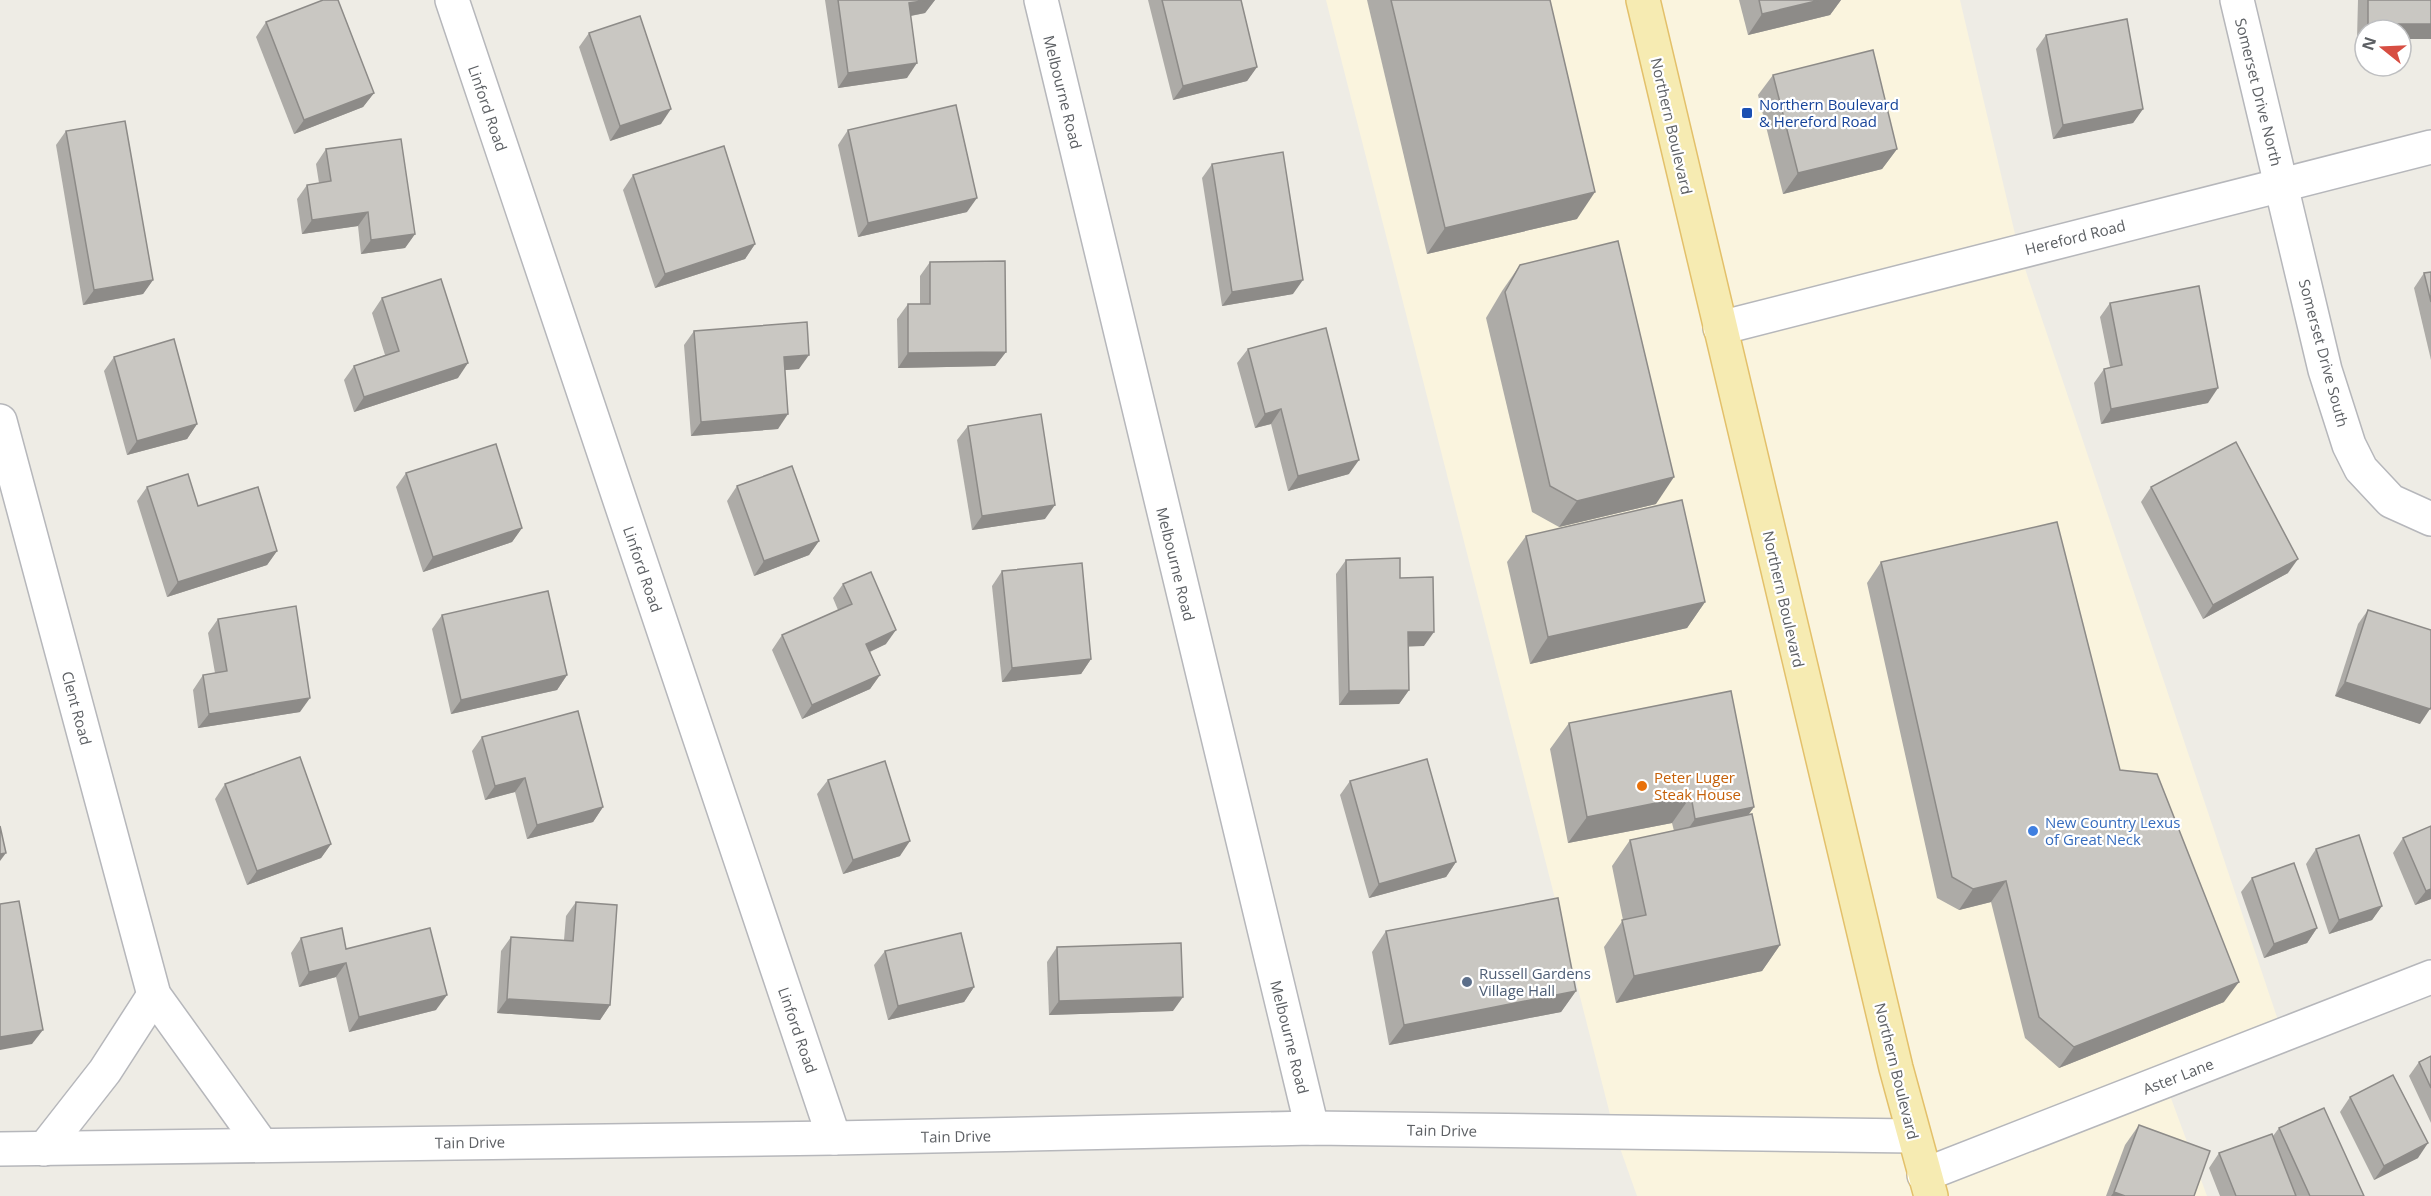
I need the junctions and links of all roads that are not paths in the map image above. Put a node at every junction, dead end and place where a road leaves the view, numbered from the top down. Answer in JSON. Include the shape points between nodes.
{"nodes":[{"id":1,"x":452,"y":0,"type":"edge"},
{"id":2,"x":1041,"y":0,"type":"edge"},
{"id":3,"x":1643,"y":0,"type":"edge"},
{"id":4,"x":2236,"y":0,"type":"edge"},
{"id":5,"x":2431,"y":147,"type":"edge"},
{"id":6,"x":2281,"y":185,"type":"junction"},
{"id":7,"x":1720,"y":328,"type":"junction"},
{"id":8,"x":0,"y":421,"type":"edge"},
{"id":9,"x":2431,"y":519,"type":"edge"},
{"id":10,"x":2431,"y":977,"type":"edge"},
{"id":11,"x":154,"y":995,"type":"junction"},
{"id":12,"x":1312,"y":1128,"type":"junction"},
{"id":13,"x":1912,"y":1136,"type":"junction"},
{"id":14,"x":834,"y":1138,"type":"junction"},
{"id":15,"x":261,"y":1144,"type":"junction"},
{"id":16,"x":0,"y":1149,"type":"edge"},
{"id":17,"x":44,"y":1149,"type":"junction"},
{"id":18,"x":1927,"y":1186,"type":"edge"}],
"edges":[{"from":1,"to":14,"type":"street","name":"Linford Road"},
{"from":2,"to":12,"type":"street","name":"Melbourne Road"},
{"from":3,"to":7,"type":"main road","name":"Northern Boulevard"},
{"from":4,"to":6,"type":"street","name":"Somerset Drive North"},
{"from":5,"to":6,"type":"street","name":"Hereford Road"},
{"from":6,"to":7,"type":"street","name":"Hereford Road"},
{"from":6,"to":9,"type":"street","name":"Somerset Drive South","via":[[2325,370],[2349,445],[2361,469],[2391,501]]},
{"from":7,"to":13,"type":"main road","name":"Northern Boulevard"},
{"from":8,"to":11,"type":"street","name":"Clent Road"},
{"from":10,"to":18,"type":"street","name":"Aster Lane"},
{"from":11,"to":15,"type":"street","name":"Clent Road"},
{"from":11,"to":17,"type":"street","via":[[105,1071]]},
{"from":12,"to":13,"type":"street","name":"Tain Drive"},
{"from":12,"to":14,"type":"street","name":"Tain Drive"},
{"from":13,"to":18,"type":"main road","name":"Northern Boulevard"},
{"from":14,"to":15,"type":"street","name":"Tain Drive"},
{"from":15,"to":17,"type":"street","name":"Tain Drive"},
{"from":16,"to":17,"type":"street","name":"Tain Drive"}]}
